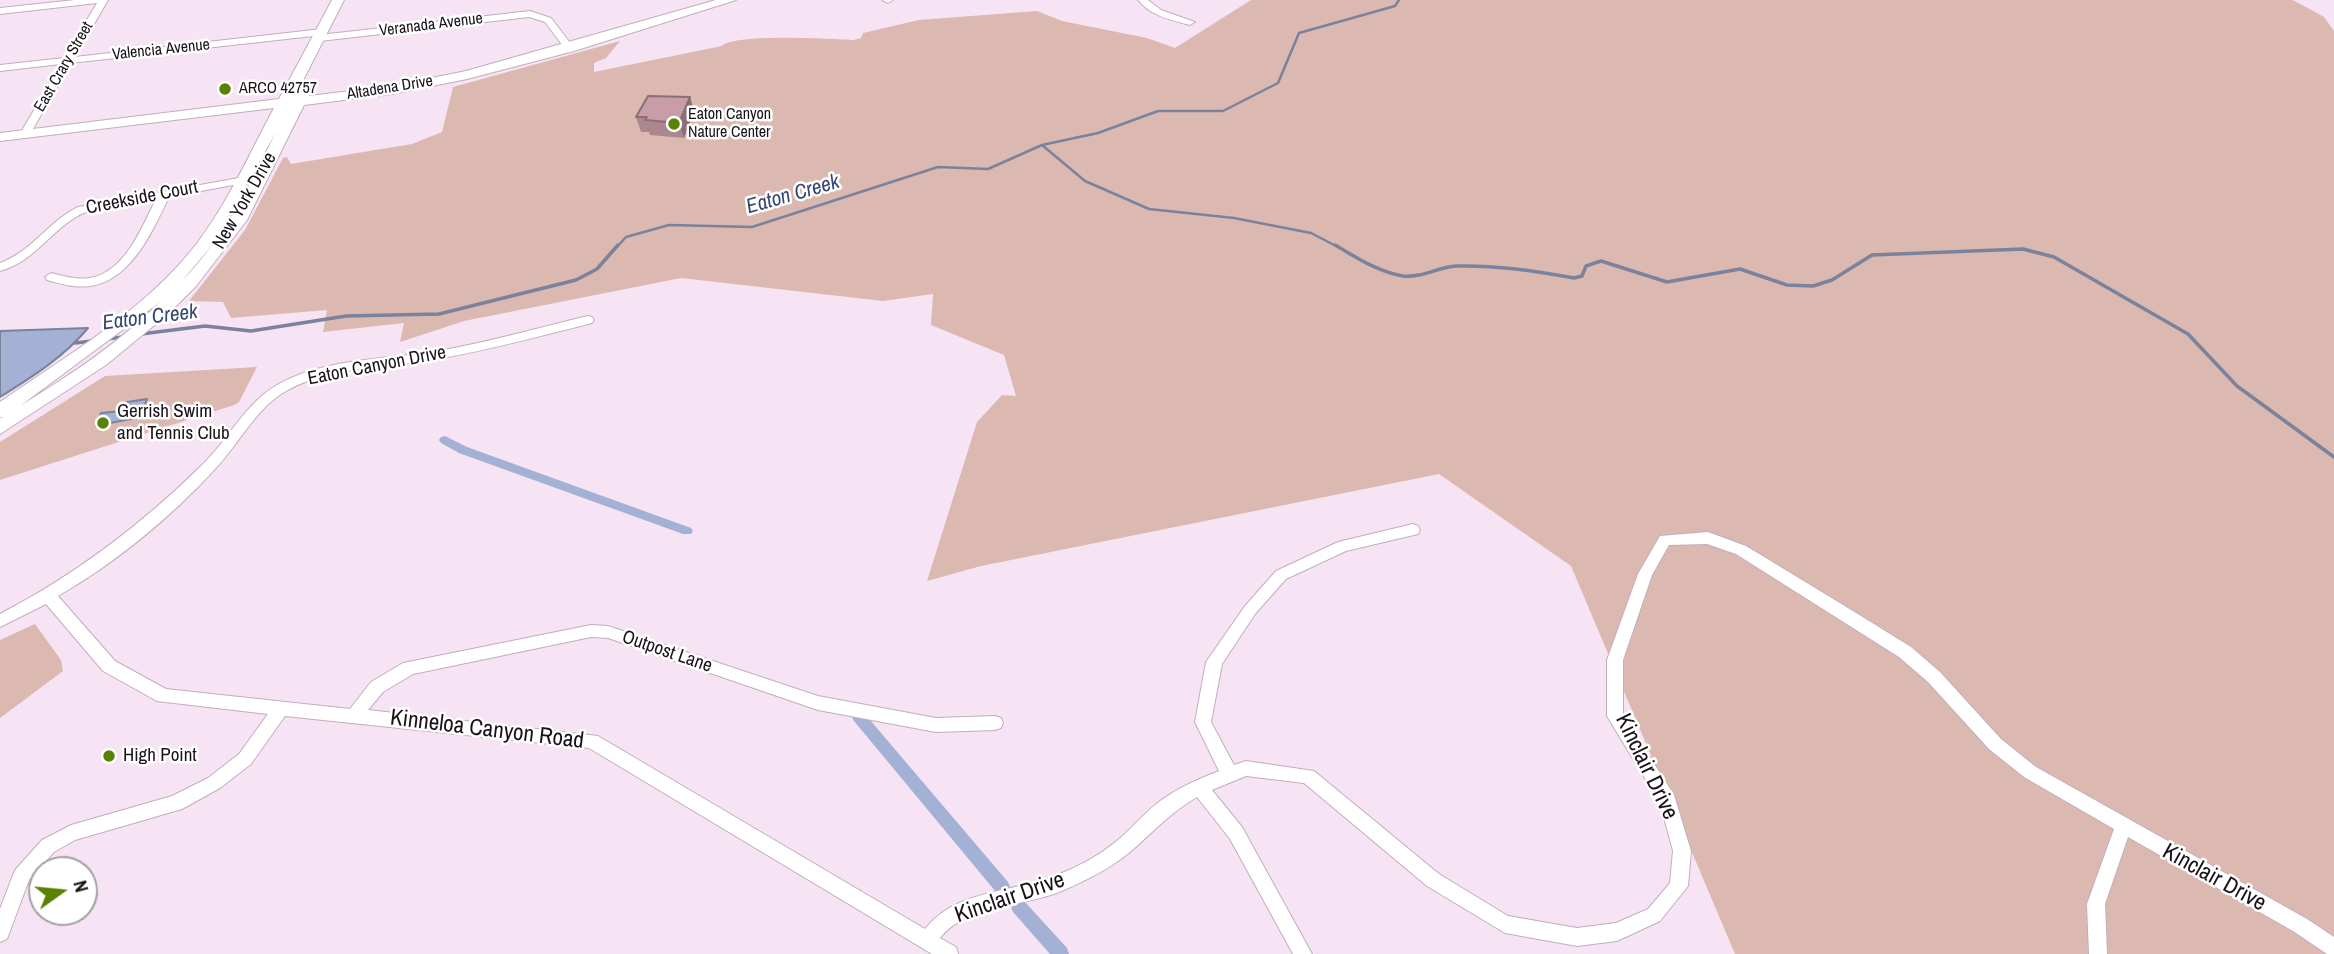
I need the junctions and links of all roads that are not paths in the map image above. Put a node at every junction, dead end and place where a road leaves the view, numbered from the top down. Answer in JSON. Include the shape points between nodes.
{"nodes":[{"id":1,"x":101,"y":0,"type":"edge"},
{"id":2,"x":338,"y":0,"type":"edge"},
{"id":3,"x":730,"y":0,"type":"edge"},
{"id":4,"x":1143,"y":0,"type":"edge"},
{"id":5,"x":0,"y":11,"type":"edge"},
{"id":6,"x":1190,"y":22,"type":"dead end"},
{"id":7,"x":321,"y":35,"type":"junction"},
{"id":8,"x":569,"y":48,"type":"junction"},
{"id":9,"x":312,"y":54,"type":"junction"},
{"id":10,"x":69,"y":60,"type":"junction"},
{"id":11,"x":0,"y":68,"type":"edge"},
{"id":12,"x":298,"y":101,"type":"junction"},
{"id":13,"x":281,"y":103,"type":"junction"},
{"id":14,"x":25,"y":134,"type":"junction"},
{"id":15,"x":0,"y":137,"type":"edge"},
{"id":16,"x":252,"y":178,"type":"junction"},
{"id":17,"x":165,"y":193,"type":"junction"},
{"id":18,"x":0,"y":267,"type":"edge"},
{"id":19,"x":51,"y":278,"type":"dead end"},
{"id":20,"x":588,"y":320,"type":"dead end"},
{"id":21,"x":0,"y":411,"type":"edge"},
{"id":22,"x":0,"y":426,"type":"edge"},
{"id":23,"x":1413,"y":530,"type":"dead end"},
{"id":24,"x":49,"y":597,"type":"junction"},
{"id":25,"x":0,"y":621,"type":"edge"},
{"id":26,"x":282,"y":707,"type":"junction"},
{"id":27,"x":355,"y":715,"type":"junction"},
{"id":28,"x":995,"y":723,"type":"dead end"},
{"id":29,"x":1230,"y":775,"type":"junction"},
{"id":30,"x":1199,"y":787,"type":"junction"},
{"id":31,"x":2123,"y":827,"type":"junction"},
{"id":32,"x":0,"y":933,"type":"edge"},
{"id":33,"x":927,"y":941,"type":"junction"},
{"id":34,"x":2334,"y":948,"type":"edge"},
{"id":35,"x":949,"y":954,"type":"edge"},
{"id":36,"x":1303,"y":954,"type":"edge"},
{"id":37,"x":2098,"y":954,"type":"edge"}],
"edges":[{"from":1,"to":5,"type":"street"},
{"from":1,"to":10,"type":"street","name":"East Crary Street"},
{"from":2,"to":7,"type":"main road","name":"New York Drive"},
{"from":3,"to":8,"type":"main road","name":"Altadena Drive"},
{"from":4,"to":6,"type":"street","via":[[1147,7]]},
{"from":7,"to":8,"type":"street","name":"Veranada Avenue","via":[[530,15],[548,20]]},
{"from":7,"to":9,"type":"main road","name":"New York Drive"},
{"from":7,"to":10,"type":"street","name":"Valencia Avenue"},
{"from":8,"to":12,"type":"main road","name":"Altadena Drive","via":[[430,83]]},
{"from":9,"to":12,"type":"main road","name":"New York Drive","via":[[320,59]]},
{"from":9,"to":13,"type":"main road","name":"New York Drive"},
{"from":10,"to":11,"type":"street","name":"Valencia Avenue"},
{"from":10,"to":14,"type":"street","name":"East Crary Street"},
{"from":12,"to":13,"type":"main road","name":"Altadena Drive"},
{"from":12,"to":16,"type":"main road","name":"New York Drive"},
{"from":13,"to":14,"type":"main road","name":"Altadena Drive"},
{"from":13,"to":16,"type":"main road","name":"New York Drive"},
{"from":14,"to":15,"type":"main road","name":"Altadena Drive"},
{"from":16,"to":17,"type":"street","name":"Creekside Court"},
{"from":16,"to":21,"type":"main road","name":"New York Drive","via":[[166,289]]},
{"from":16,"to":22,"type":"main road","name":"New York Drive","via":[[218,251],[157,316],[94,365]]},
{"from":17,"to":18,"type":"street","name":"Creekside Court","via":[[71,213],[28,255]]},
{"from":17,"to":19,"type":"street","via":[[138,246],[121,268],[92,282],[65,283]]},
{"from":20,"to":24,"type":"street","name":"Eaton Canyon Drive","via":[[440,355],[341,370],[283,388],[252,413],[211,465],[150,523]]},
{"from":23,"to":29,"type":"street","via":[[1343,546],[1281,575],[1250,610],[1214,662],[1203,722]]},
{"from":24,"to":25,"type":"street","name":"Eaton Canyon Drive"},
{"from":24,"to":26,"type":"street","name":"Kinneloa Canyon Road","via":[[109,666],[163,696]]},
{"from":26,"to":27,"type":"street","name":"Kinneloa Canyon Road"},
{"from":26,"to":32,"type":"street","via":[[245,759],[214,783],[176,803],[71,833],[48,846],[22,874]]},
{"from":27,"to":28,"type":"street","name":"Outpost Lane","via":[[377,687],[409,668],[591,631],[608,632],[818,703],[936,724]]},
{"from":27,"to":33,"type":"street","name":"Kinneloa Canyon Road","via":[[592,741]]},
{"from":29,"to":30,"type":"street","name":"Kinclair Drive"},
{"from":29,"to":31,"type":"street","name":"Kinclair Drive","via":[[1246,768],[1308,776],[1433,880],[1505,924],[1577,937],[1617,932],[1654,915],[1679,886],[1682,850],[1668,800],[1615,716],[1615,660],[1645,574],[1665,540],[1708,538],[1741,550],[1905,652],[1995,744],[2030,772]]},
{"from":30,"to":33,"type":"street","name":"Kinclair Drive","via":[[1170,803],[1097,865],[1058,884],[962,910],[940,924]]},
{"from":30,"to":36,"type":"street","via":[[1236,833]]},
{"from":31,"to":34,"type":"street","name":"Kinclair Drive"},
{"from":31,"to":37,"type":"street","via":[[2095,904]]},
{"from":33,"to":35,"type":"street","name":"Kinneloa Canyon Road"}]}
